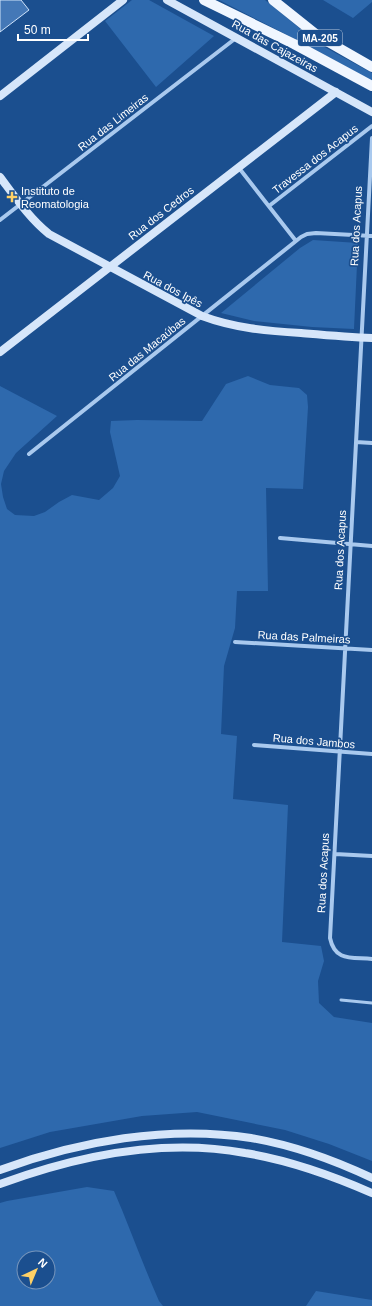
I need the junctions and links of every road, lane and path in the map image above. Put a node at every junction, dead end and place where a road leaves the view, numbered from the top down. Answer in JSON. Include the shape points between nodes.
{"nodes":[{"id":1,"x":123,"y":0,"type":"edge"},
{"id":2,"x":167,"y":0,"type":"edge"},
{"id":3,"x":204,"y":0,"type":"edge"},
{"id":4,"x":273,"y":0,"type":"edge"},
{"id":5,"x":236,"y":38,"type":"junction"},
{"id":6,"x":372,"y":67,"type":"edge"},
{"id":7,"x":372,"y":86,"type":"edge"},
{"id":8,"x":336,"y":92,"type":"junction"},
{"id":9,"x":0,"y":96,"type":"edge"},
{"id":10,"x":372,"y":112,"type":"edge"},
{"id":11,"x":372,"y":126,"type":"edge"},
{"id":12,"x":372,"y":138,"type":"edge"},
{"id":13,"x":239,"y":168,"type":"junction"},
{"id":14,"x":0,"y":178,"type":"edge"},
{"id":15,"x":21,"y":204,"type":"junction"},
{"id":16,"x":269,"y":206,"type":"junction"},
{"id":17,"x":0,"y":220,"type":"edge"},
{"id":18,"x":370,"y":236,"type":"edge"},
{"id":19,"x":296,"y":241,"type":"junction"},
{"id":20,"x":109,"y":268,"type":"junction"},
{"id":21,"x":202,"y":316,"type":"junction"},
{"id":22,"x":362,"y":338,"type":"junction"},
{"id":23,"x":372,"y":338,"type":"edge"},
{"id":24,"x":0,"y":352,"type":"edge"},
{"id":25,"x":356,"y":442,"type":"junction"},
{"id":26,"x":372,"y":443,"type":"edge"},
{"id":27,"x":29,"y":454,"type":"dead end"},
{"id":28,"x":280,"y":538,"type":"dead end"},
{"id":29,"x":351,"y":545,"type":"junction"},
{"id":30,"x":372,"y":546,"type":"edge"},
{"id":31,"x":235,"y":642,"type":"dead end"},
{"id":32,"x":346,"y":648,"type":"junction"},
{"id":33,"x":372,"y":650,"type":"edge"},
{"id":34,"x":254,"y":745,"type":"dead end"},
{"id":35,"x":340,"y":753,"type":"junction"},
{"id":36,"x":372,"y":754,"type":"edge"},
{"id":37,"x":335,"y":854,"type":"junction"},
{"id":38,"x":372,"y":856,"type":"edge"},
{"id":39,"x":372,"y":959,"type":"edge"},
{"id":40,"x":341,"y":1000,"type":"dead end"},
{"id":41,"x":372,"y":1003,"type":"edge"},
{"id":42,"x":0,"y":1170,"type":"edge"},
{"id":43,"x":372,"y":1178,"type":"edge"},
{"id":44,"x":0,"y":1184,"type":"edge"},
{"id":45,"x":372,"y":1193,"type":"edge"}],
"edges":[{"from":1,"to":9,"type":"street"},
{"from":2,"to":5,"type":"street","name":"Rua das Cajazeiras"},
{"from":3,"to":7,"type":"main road"},
{"from":4,"to":6,"type":"main road","number":"MA-205","via":[[318,36]]},
{"from":5,"to":8,"type":"street","name":"Rua das Cajazeiras"},
{"from":5,"to":15,"type":"street","name":"Rua das Limeiras"},
{"from":8,"to":10,"type":"street","name":"Rua das Cajazeiras"},
{"from":8,"to":13,"type":"street","name":"Rua dos Cedros"},
{"from":11,"to":16,"type":"street","name":"Travessa dos Acapus"},
{"from":12,"to":18,"type":"street","name":"Rua dos Acapus"},
{"from":13,"to":16,"type":"street"},
{"from":13,"to":20,"type":"street","name":"Rua dos Cedros"},
{"from":14,"to":15,"type":"street","name":"Rua dos Ipês"},
{"from":15,"to":17,"type":"street","name":"Rua das Limeiras"},
{"from":15,"to":20,"type":"street","name":"Rua dos Ipês","via":[[42,229]]},
{"from":16,"to":19,"type":"street"},
{"from":18,"to":19,"type":"street","name":"Rua das Macaúbas","via":[[316,233],[308,234]]},
{"from":18,"to":22,"type":"street","name":"Rua dos Acapus"},
{"from":19,"to":21,"type":"street","name":"Rua das Macaúbas"},
{"from":20,"to":21,"type":"street","name":"Rua dos Ipês"},
{"from":20,"to":24,"type":"street","name":"Rua dos Cedros"},
{"from":21,"to":22,"type":"street","name":"Rua dos Ipês","via":[[234,326],[259,330]]},
{"from":21,"to":27,"type":"street","name":"Rua das Macaúbas"},
{"from":22,"to":23,"type":"street","name":"Rua dos Ipês"},
{"from":22,"to":25,"type":"street","name":"Rua dos Acapus"},
{"from":25,"to":26,"type":"street"},
{"from":25,"to":29,"type":"street","name":"Rua dos Acapus"},
{"from":28,"to":29,"type":"street"},
{"from":29,"to":30,"type":"street"},
{"from":29,"to":32,"type":"street","name":"Rua dos Acapus"},
{"from":31,"to":32,"type":"street","name":"Rua das Palmeiras"},
{"from":32,"to":33,"type":"street","name":"Rua das Palmeiras"},
{"from":32,"to":35,"type":"street","name":"Rua dos Acapus"},
{"from":34,"to":35,"type":"street","name":"Rua dos Jambos"},
{"from":35,"to":36,"type":"street","name":"Rua dos Jambos"},
{"from":35,"to":37,"type":"street","name":"Rua dos Acapus"},
{"from":37,"to":38,"type":"street"},
{"from":37,"to":39,"type":"street","name":"Rua dos Acapus","via":[[330,938],[333,949],[342,957]]},
{"from":40,"to":41,"type":"lane"},
{"from":42,"to":43,"type":"street","via":[[61,1151],[106,1142],[186,1134],[251,1138],[326,1159]]},
{"from":44,"to":45,"type":"street","via":[[50,1167],[84,1160],[128,1152],[191,1148],[244,1152],[273,1158],[345,1181]]}]}
